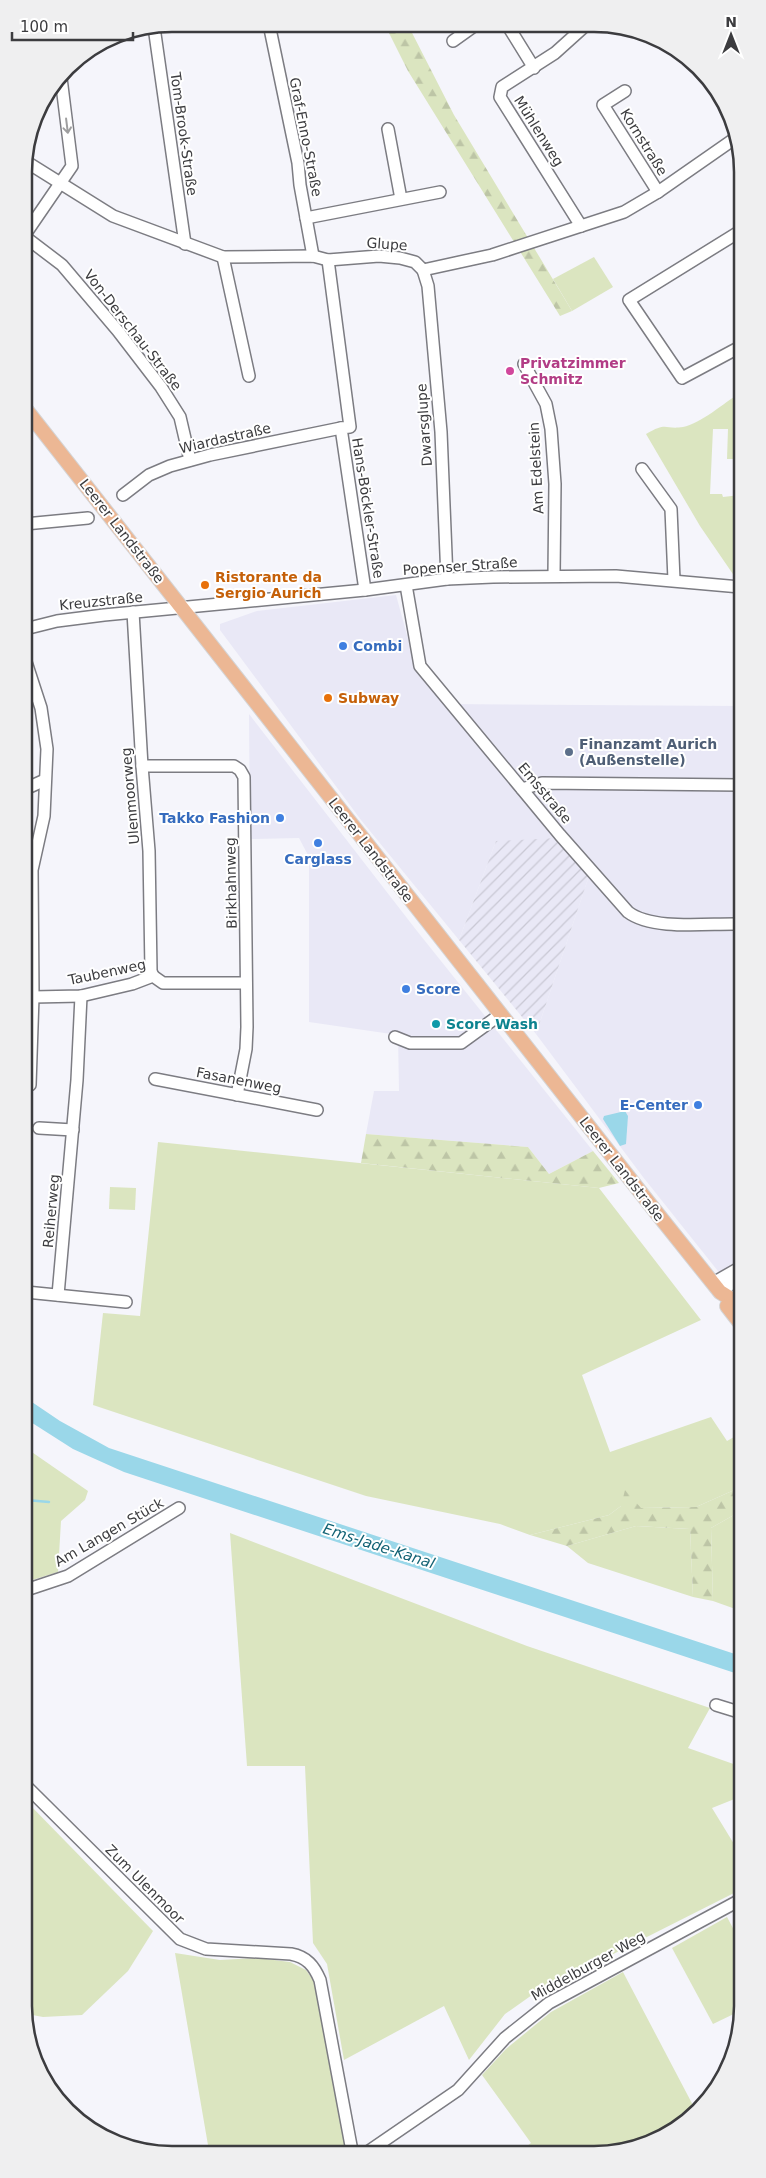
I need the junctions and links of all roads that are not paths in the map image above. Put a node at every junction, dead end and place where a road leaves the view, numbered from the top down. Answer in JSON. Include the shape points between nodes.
{"nodes":[{"id":1,"x":271,"y":32,"type":"edge"},
{"id":2,"x":466,"y":32,"type":"edge"},
{"id":3,"x":512,"y":32,"type":"edge"},
{"id":4,"x":578,"y":32,"type":"edge"},
{"id":5,"x":155,"y":34,"type":"edge"},
{"id":6,"x":453,"y":41,"type":"dead end"},
{"id":7,"x":534,"y":68,"type":"junction"},
{"id":8,"x":62,"y":86,"type":"edge"},
{"id":9,"x":625,"y":91,"type":"dead end"},
{"id":10,"x":388,"y":129,"type":"dead end"},
{"id":11,"x":730,"y":142,"type":"edge"},
{"id":12,"x":33,"y":166,"type":"edge"},
{"id":13,"x":59,"y":182,"type":"junction"},
{"id":14,"x":440,"y":192,"type":"dead end"},
{"id":15,"x":658,"y":192,"type":"junction"},
{"id":16,"x":401,"y":199,"type":"junction"},
{"id":17,"x":306,"y":218,"type":"junction"},
{"id":18,"x":33,"y":222,"type":"edge"},
{"id":19,"x":581,"y":226,"type":"junction"},
{"id":20,"x":734,"y":236,"type":"edge"},
{"id":21,"x":33,"y":243,"type":"edge"},
{"id":22,"x":185,"y":244,"type":"junction"},
{"id":23,"x":313,"y":256,"type":"junction"},
{"id":24,"x":223,"y":257,"type":"junction"},
{"id":25,"x":328,"y":260,"type":"junction"},
{"id":26,"x":423,"y":270,"type":"junction"},
{"id":27,"x":734,"y":353,"type":"edge"},
{"id":28,"x":524,"y":364,"type":"dead end"},
{"id":29,"x":250,"y":376,"type":"dead end"},
{"id":30,"x":33,"y":418,"type":"edge"},
{"id":31,"x":340,"y":428,"type":"junction"},
{"id":32,"x":190,"y":460,"type":"junction"},
{"id":33,"x":642,"y":469,"type":"dead end"},
{"id":34,"x":123,"y":495,"type":"dead end"},
{"id":35,"x":88,"y":518,"type":"dead end"},
{"id":36,"x":33,"y":523,"type":"edge"},
{"id":37,"x":554,"y":575,"type":"junction"},
{"id":38,"x":447,"y":579,"type":"junction"},
{"id":39,"x":674,"y":580,"type":"junction"},
{"id":40,"x":406,"y":585,"type":"junction"},
{"id":41,"x":734,"y":586,"type":"edge"},
{"id":42,"x":365,"y":590,"type":"junction"},
{"id":43,"x":182,"y":608,"type":"junction"},
{"id":44,"x":133,"y":612,"type":"junction"},
{"id":45,"x":33,"y":627,"type":"edge"},
{"id":46,"x":33,"y":681,"type":"edge"},
{"id":47,"x":142,"y":766,"type":"junction"},
{"id":48,"x":45,"y":780,"type":"junction"},
{"id":49,"x":734,"y":785,"type":"edge"},
{"id":50,"x":33,"y":786,"type":"edge"},
{"id":51,"x":522,"y":790,"type":"junction"},
{"id":52,"x":33,"y":867,"type":"edge"},
{"id":53,"x":734,"y":924,"type":"edge"},
{"id":54,"x":153,"y":976,"type":"junction"},
{"id":55,"x":246,"y":983,"type":"junction"},
{"id":56,"x":81,"y":996,"type":"junction"},
{"id":57,"x":33,"y":999,"type":"edge"},
{"id":58,"x":501,"y":1014,"type":"junction"},
{"id":59,"x":395,"y":1037,"type":"dead end"},
{"id":60,"x":155,"y":1079,"type":"dead end"},
{"id":61,"x":237,"y":1096,"type":"junction"},
{"id":62,"x":317,"y":1110,"type":"dead end"},
{"id":63,"x":39,"y":1128,"type":"dead end"},
{"id":64,"x":73,"y":1130,"type":"junction"},
{"id":65,"x":733,"y":1274,"type":"edge"},
{"id":66,"x":733,"y":1280,"type":"edge"},
{"id":67,"x":717,"y":1288,"type":"junction"},
{"id":68,"x":32,"y":1293,"type":"edge"},
{"id":69,"x":58,"y":1295,"type":"junction"},
{"id":70,"x":126,"y":1302,"type":"dead end"},
{"id":71,"x":733,"y":1302,"type":"edge"},
{"id":72,"x":733,"y":1314,"type":"edge"},
{"id":73,"x":179,"y":1508,"type":"dead end"},
{"id":74,"x":32,"y":1588,"type":"edge"},
{"id":75,"x":716,"y":1705,"type":"dead end"},
{"id":76,"x":733,"y":1710,"type":"edge"},
{"id":77,"x":32,"y":1792,"type":"edge"},
{"id":78,"x":733,"y":1904,"type":"edge"},
{"id":79,"x":351,"y":2146,"type":"edge"},
{"id":80,"x":377,"y":2146,"type":"edge"}],
"edges":[{"from":1,"to":17,"type":"street","name":"Graf-Enno-Straße","via":[[297,154]]},
{"from":2,"to":6,"type":"street"},
{"from":3,"to":7,"type":"street"},
{"from":4,"to":7,"type":"street","name":"Mühlenweg"},
{"from":5,"to":22,"type":"street","name":"Tom-Brook-Straße"},
{"from":7,"to":19,"type":"street","name":"Mühlenweg","via":[[502,88],[500,97]]},
{"from":8,"to":13,"type":"street","name":"Von-Derschau-Straße","one_way":true,"via":[[72,166]]},
{"from":9,"to":15,"type":"street","name":"Kornstraße","via":[[603,105]]},
{"from":10,"to":16,"type":"street"},
{"from":11,"to":15,"type":"street"},
{"from":12,"to":13,"type":"street","name":"Glupe"},
{"from":13,"to":18,"type":"street","name":"Von-Derschau-Straße"},
{"from":13,"to":22,"type":"street","name":"Glupe","via":[[113,216]]},
{"from":14,"to":16,"type":"street"},
{"from":15,"to":19,"type":"street","via":[[624,212]]},
{"from":16,"to":17,"type":"street"},
{"from":17,"to":23,"type":"street","name":"Graf-Enno-Straße"},
{"from":19,"to":26,"type":"street","via":[[468,262]]},
{"from":20,"to":27,"type":"street","via":[[629,300],[682,378]]},
{"from":21,"to":32,"type":"street","name":"Von-Derschau-Straße","via":[[62,265],[161,387],[180,417]]},
{"from":22,"to":24,"type":"street","name":"Glupe"},
{"from":23,"to":24,"type":"street","name":"Glupe"},
{"from":23,"to":25,"type":"street","name":"Glupe"},
{"from":24,"to":29,"type":"street"},
{"from":25,"to":26,"type":"street","name":"Glupe","via":[[379,256],[400,258],[414,262]]},
{"from":25,"to":31,"type":"street","name":"Hans-Böckler-Straße","via":[[350,427]]},
{"from":26,"to":38,"type":"street","name":"Dwarsglupe","via":[[428,286],[440,432]]},
{"from":28,"to":37,"type":"street","name":"Am Edelstein","via":[[546,404],[551,429],[555,484]]},
{"from":30,"to":43,"type":"main road","name":"Leerer Landstraße"},
{"from":31,"to":32,"type":"street","name":"Wiardastraße"},
{"from":31,"to":42,"type":"street","name":"Hans-Böckler-Straße"},
{"from":32,"to":34,"type":"street","name":"Wiardastraße","via":[[149,475]]},
{"from":33,"to":39,"type":"street","via":[[671,509]]},
{"from":35,"to":36,"type":"street"},
{"from":37,"to":38,"type":"street","name":"Popenser Straße"},
{"from":37,"to":39,"type":"street","name":"Popenser Straße"},
{"from":38,"to":40,"type":"street","name":"Popenser Straße"},
{"from":39,"to":41,"type":"street","name":"Popenser Straße"},
{"from":40,"to":42,"type":"street","name":"Popenser Straße"},
{"from":40,"to":51,"type":"street","name":"Emsstraße","via":[[420,666]]},
{"from":42,"to":43,"type":"street","name":"Popenser Straße"},
{"from":43,"to":44,"type":"street","name":"Kreuzstraße"},
{"from":43,"to":58,"type":"main road","name":"Leerer Landstraße"},
{"from":44,"to":45,"type":"street","name":"Kreuzstraße"},
{"from":44,"to":47,"type":"street","name":"Ulenmoorweg"},
{"from":46,"to":48,"type":"street","via":[[45,727]]},
{"from":47,"to":54,"type":"street","name":"Ulenmoorweg","via":[[149,850]]},
{"from":47,"to":55,"type":"street","name":"Birkhahnweg","via":[[234,766],[244,777]]},
{"from":48,"to":50,"type":"street"},
{"from":48,"to":52,"type":"street","via":[[44,816]]},
{"from":49,"to":51,"type":"street","via":[[542,783]]},
{"from":51,"to":53,"type":"street","name":"Emsstraße","via":[[637,918],[651,923]]},
{"from":54,"to":55,"type":"street","name":"Taubenweg","via":[[163,982]]},
{"from":54,"to":56,"type":"street","name":"Taubenweg"},
{"from":55,"to":61,"type":"street","name":"Birkhahnweg","via":[[246,1049]]},
{"from":56,"to":57,"type":"street","name":"Taubenweg"},
{"from":56,"to":64,"type":"street","name":"Reiherweg"},
{"from":58,"to":59,"type":"street","via":[[461,1043],[410,1043]]},
{"from":58,"to":67,"type":"main road","name":"Leerer Landstraße"},
{"from":60,"to":61,"type":"street","name":"Fasanenweg"},
{"from":61,"to":62,"type":"street","name":"Fasanenweg"},
{"from":63,"to":64,"type":"street"},
{"from":64,"to":69,"type":"street","name":"Reiherweg"},
{"from":65,"to":67,"type":"street"},
{"from":66,"to":67,"type":"street"},
{"from":67,"to":71,"type":"main road","name":"Leerer Landstraße"},
{"from":67,"to":72,"type":"main road","name":"Leerer Landstraße"},
{"from":68,"to":69,"type":"street"},
{"from":69,"to":70,"type":"street"},
{"from":73,"to":74,"type":"street","name":"Am Langen Stück","via":[[68,1576]]},
{"from":75,"to":76,"type":"street"},
{"from":77,"to":79,"type":"street","name":"Zum Ulenmoor","via":[[180,1939],[206,1949],[291,1954],[300,1956],[315,1968],[320,1980]]},
{"from":78,"to":80,"type":"street","name":"Middelburger Weg","via":[[529,2016],[458,2090]]}]}
